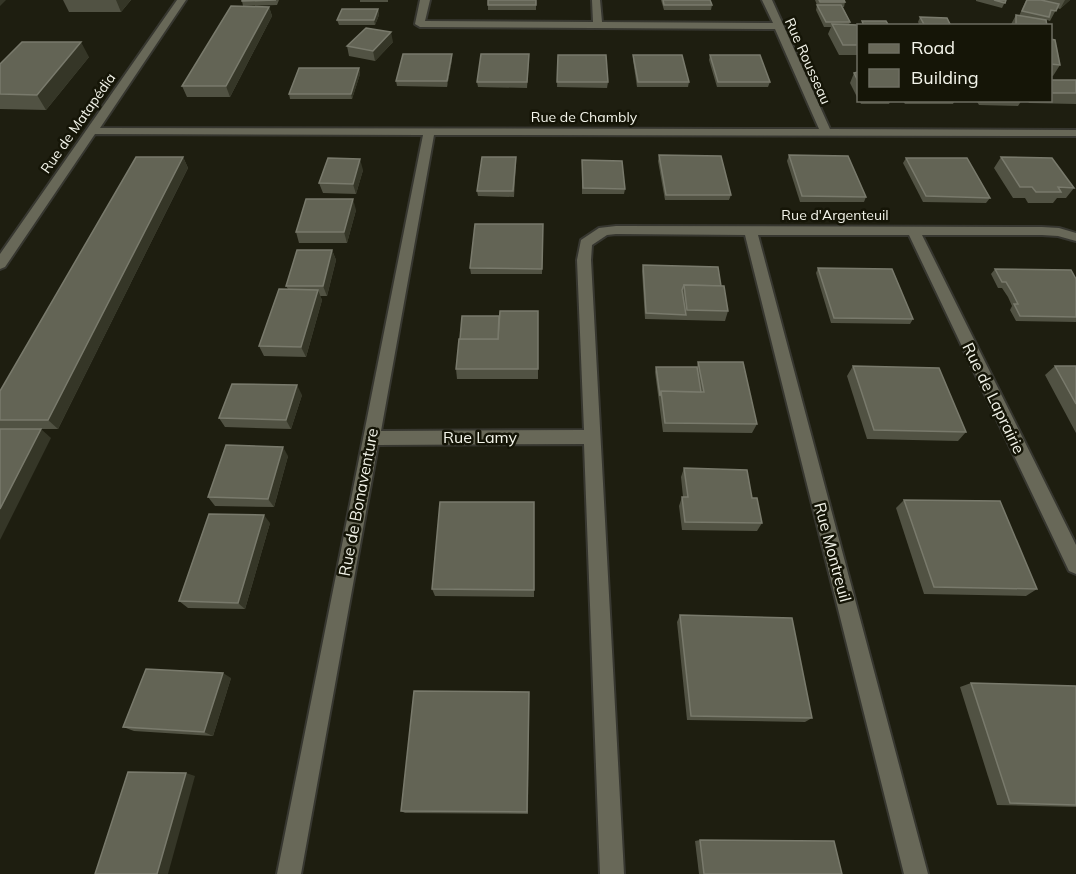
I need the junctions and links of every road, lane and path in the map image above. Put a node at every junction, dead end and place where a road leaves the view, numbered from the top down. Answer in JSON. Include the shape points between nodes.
{"nodes":[{"id":1,"x":182,"y":0,"type":"edge"},
{"id":2,"x":425,"y":0,"type":"edge"},
{"id":3,"x":596,"y":0,"type":"edge"},
{"id":4,"x":767,"y":0,"type":"edge"},
{"id":5,"x":598,"y":25,"type":"junction"},
{"id":6,"x":778,"y":26,"type":"junction"},
{"id":7,"x":92,"y":130,"type":"junction"},
{"id":8,"x":429,"y":131,"type":"junction"},
{"id":9,"x":826,"y":133,"type":"junction"},
{"id":10,"x":1076,"y":133,"type":"edge"},
{"id":11,"x":750,"y":230,"type":"junction"},
{"id":12,"x":913,"y":230,"type":"junction"},
{"id":13,"x":1076,"y":237,"type":"edge"},
{"id":14,"x":0,"y":264,"type":"edge"},
{"id":15,"x":591,"y":437,"type":"junction"},
{"id":16,"x":370,"y":438,"type":"junction"},
{"id":17,"x":1076,"y":565,"type":"edge"},
{"id":18,"x":289,"y":874,"type":"edge"},
{"id":19,"x":612,"y":874,"type":"edge"},
{"id":20,"x":916,"y":874,"type":"edge"}],
"edges":[{"from":1,"to":7,"type":"street","name":"Rue de Matapédia"},
{"from":2,"to":5,"type":"street","via":[[420,24]]},
{"from":3,"to":5,"type":"street"},
{"from":4,"to":6,"type":"street","name":"Rue Rousseau"},
{"from":5,"to":6,"type":"street"},
{"from":6,"to":9,"type":"street","name":"Rue Rousseau"},
{"from":7,"to":8,"type":"street","name":"Rue de Chambly"},
{"from":7,"to":14,"type":"street","name":"Rue de Matapédia"},
{"from":8,"to":9,"type":"street","name":"Rue de Chambly"},
{"from":8,"to":16,"type":"street","name":"Rue de Bonaventure"},
{"from":9,"to":10,"type":"street","name":"Rue de Chambly"},
{"from":11,"to":12,"type":"street","name":"Rue d'Argenteuil"},
{"from":11,"to":15,"type":"street","name":"Rue d'Argenteuil","via":[[616,230],[604,231],[586,243]]},
{"from":11,"to":20,"type":"street","name":"Rue Montreuil"},
{"from":12,"to":13,"type":"street","name":"Rue d'Argenteuil","via":[[1042,231]]},
{"from":12,"to":17,"type":"street","name":"Rue de Laprairie"},
{"from":15,"to":16,"type":"street","name":"Rue Lamy"},
{"from":15,"to":19,"type":"street"},
{"from":16,"to":18,"type":"street","name":"Rue de Bonaventure"}]}
